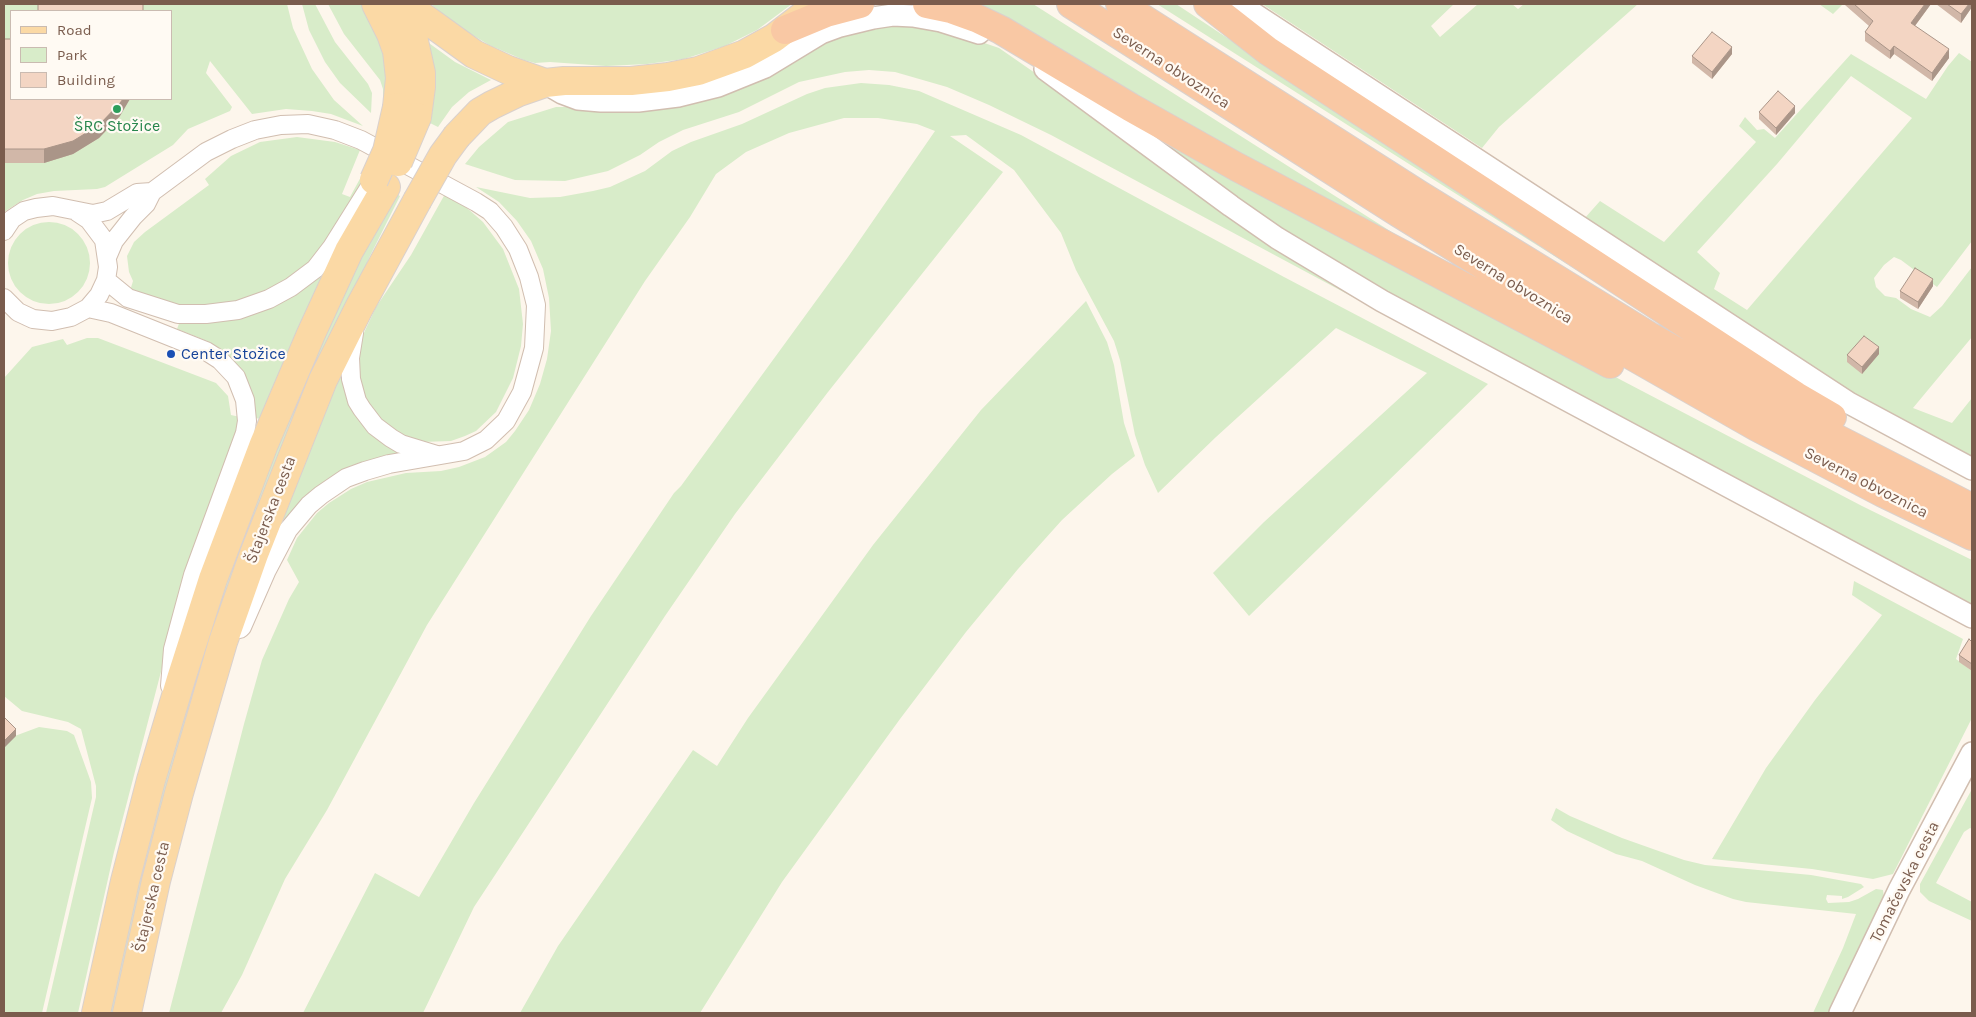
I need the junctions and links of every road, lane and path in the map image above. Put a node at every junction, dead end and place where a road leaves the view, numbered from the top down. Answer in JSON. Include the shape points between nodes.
{"nodes":[{"id":1,"x":376,"y":4,"type":"edge"},
{"id":2,"x":402,"y":4,"type":"edge"},
{"id":3,"x":408,"y":4,"type":"edge"},
{"id":4,"x":816,"y":4,"type":"edge"},
{"id":5,"x":860,"y":4,"type":"edge"},
{"id":6,"x":927,"y":4,"type":"edge"},
{"id":7,"x":1071,"y":4,"type":"edge"},
{"id":8,"x":1120,"y":4,"type":"edge"},
{"id":9,"x":1208,"y":4,"type":"edge"},
{"id":10,"x":1239,"y":4,"type":"edge"},
{"id":11,"x":785,"y":30,"type":"junction"},
{"id":12,"x":545,"y":84,"type":"junction"},
{"id":13,"x":407,"y":112,"type":"junction"},
{"id":14,"x":380,"y":184,"type":"junction"},
{"id":15,"x":152,"y":192,"type":"junction"},
{"id":16,"x":77,"y":212,"type":"junction"},
{"id":17,"x":4,"y":231,"type":"edge"},
{"id":18,"x":108,"y":255,"type":"junction"},
{"id":19,"x":106,"y":280,"type":"junction"},
{"id":20,"x":4,"y":298,"type":"edge"},
{"id":21,"x":88,"y":308,"type":"junction"},
{"id":22,"x":359,"y":308,"type":"junction"},
{"id":23,"x":1708,"y":400,"type":"junction"},
{"id":24,"x":440,"y":456,"type":"junction"},
{"id":25,"x":1972,"y":469,"type":"edge"},
{"id":26,"x":1966,"y":505,"type":"edge"},
{"id":27,"x":1972,"y":536,"type":"edge"},
{"id":28,"x":1972,"y":617,"type":"edge"},
{"id":29,"x":224,"y":642,"type":"junction"},
{"id":30,"x":166,"y":729,"type":"junction"},
{"id":31,"x":1972,"y":753,"type":"edge"},
{"id":32,"x":96,"y":1013,"type":"edge"},
{"id":33,"x":127,"y":1013,"type":"edge"},
{"id":34,"x":1840,"y":1013,"type":"edge"}],
"edges":[{"from":1,"to":13,"type":"main road","name":"Štajerska cesta","via":[[397,51]]},
{"from":2,"to":13,"type":"main road","name":"Štajerska cesta","via":[[421,73],[421,94]]},
{"from":3,"to":12,"type":"main road","via":[[474,54]]},
{"from":4,"to":11,"type":"main road"},
{"from":5,"to":11,"type":"highway","via":[[826,13]]},
{"from":6,"to":23,"type":"highway","via":[[951,9],[1001,30],[1237,167],[1660,391]]},
{"from":7,"to":23,"type":"highway","name":"Severna obvoznica","via":[[1521,289]]},
{"from":8,"to":26,"type":"highway","name":"Severna obvoznica","via":[[1421,196],[1649,336],[1773,406]]},
{"from":9,"to":26,"type":"highway","via":[[1268,51],[1796,396],[1915,463]]},
{"from":10,"to":25,"type":"street","via":[[1850,403]]},
{"from":11,"to":12,"type":"main road","via":[[745,54],[698,71],[631,81]]},
{"from":12,"to":22,"type":"main road","name":"Štajerska cesta","bridge":true,"via":[[519,92],[480,112],[457,136],[443,155]]},
{"from":12,"to":28,"type":"street","via":[[578,99],[638,101],[678,96],[752,73],[780,60],[821,33],[857,21],[893,15],[913,16],[964,28],[1004,45],[1044,68],[1277,238],[1374,296]]},
{"from":13,"to":14,"type":"main road","name":"Štajerska cesta","bridge":true},
{"from":14,"to":19,"type":"street","via":[[315,269],[269,299],[238,310],[178,314],[128,298]]},
{"from":14,"to":30,"type":"main road","name":"Štajerska cesta","via":[[288,387],[246,489],[197,628]]},
{"from":15,"to":16,"type":"street","via":[[137,193],[107,211],[93,214]]},
{"from":15,"to":18,"type":"street","via":[[146,204],[114,240]]},
{"from":15,"to":24,"type":"street","via":[[206,152],[232,139],[280,125],[308,124],[361,140],[490,211],[518,249],[533,291],[536,319],[531,363],[514,408],[496,432],[476,446]]},
{"from":16,"to":17,"type":"street","via":[[54,206],[24,211]]},
{"from":16,"to":18,"type":"street","via":[[97,229]]},
{"from":18,"to":19,"type":"street"},
{"from":19,"to":21,"type":"street"},
{"from":20,"to":21,"type":"street","via":[[18,312],[33,319],[52,321],[71,317]]},
{"from":21,"to":30,"type":"street","via":[[111,313],[206,351],[236,377],[245,400],[245,433],[193,575],[173,649]]},
{"from":22,"to":24,"type":"street","via":[[350,368],[357,401],[383,433],[401,444]]},
{"from":22,"to":29,"type":"main road","name":"Štajerska cesta","via":[[323,380],[282,480]]},
{"from":23,"to":27,"type":"highway","name":"Severna obvoznica"},
{"from":24,"to":29,"type":"street","via":[[365,471],[346,478],[321,495],[288,530],[242,627]]},
{"from":29,"to":33,"type":"main road","name":"Štajerska cesta","via":[[168,830]]},
{"from":30,"to":32,"type":"main road","name":"Štajerska cesta","via":[[125,881]]},
{"from":31,"to":34,"type":"street","name":"Tomačevska cesta","via":[[1899,890]]}]}
